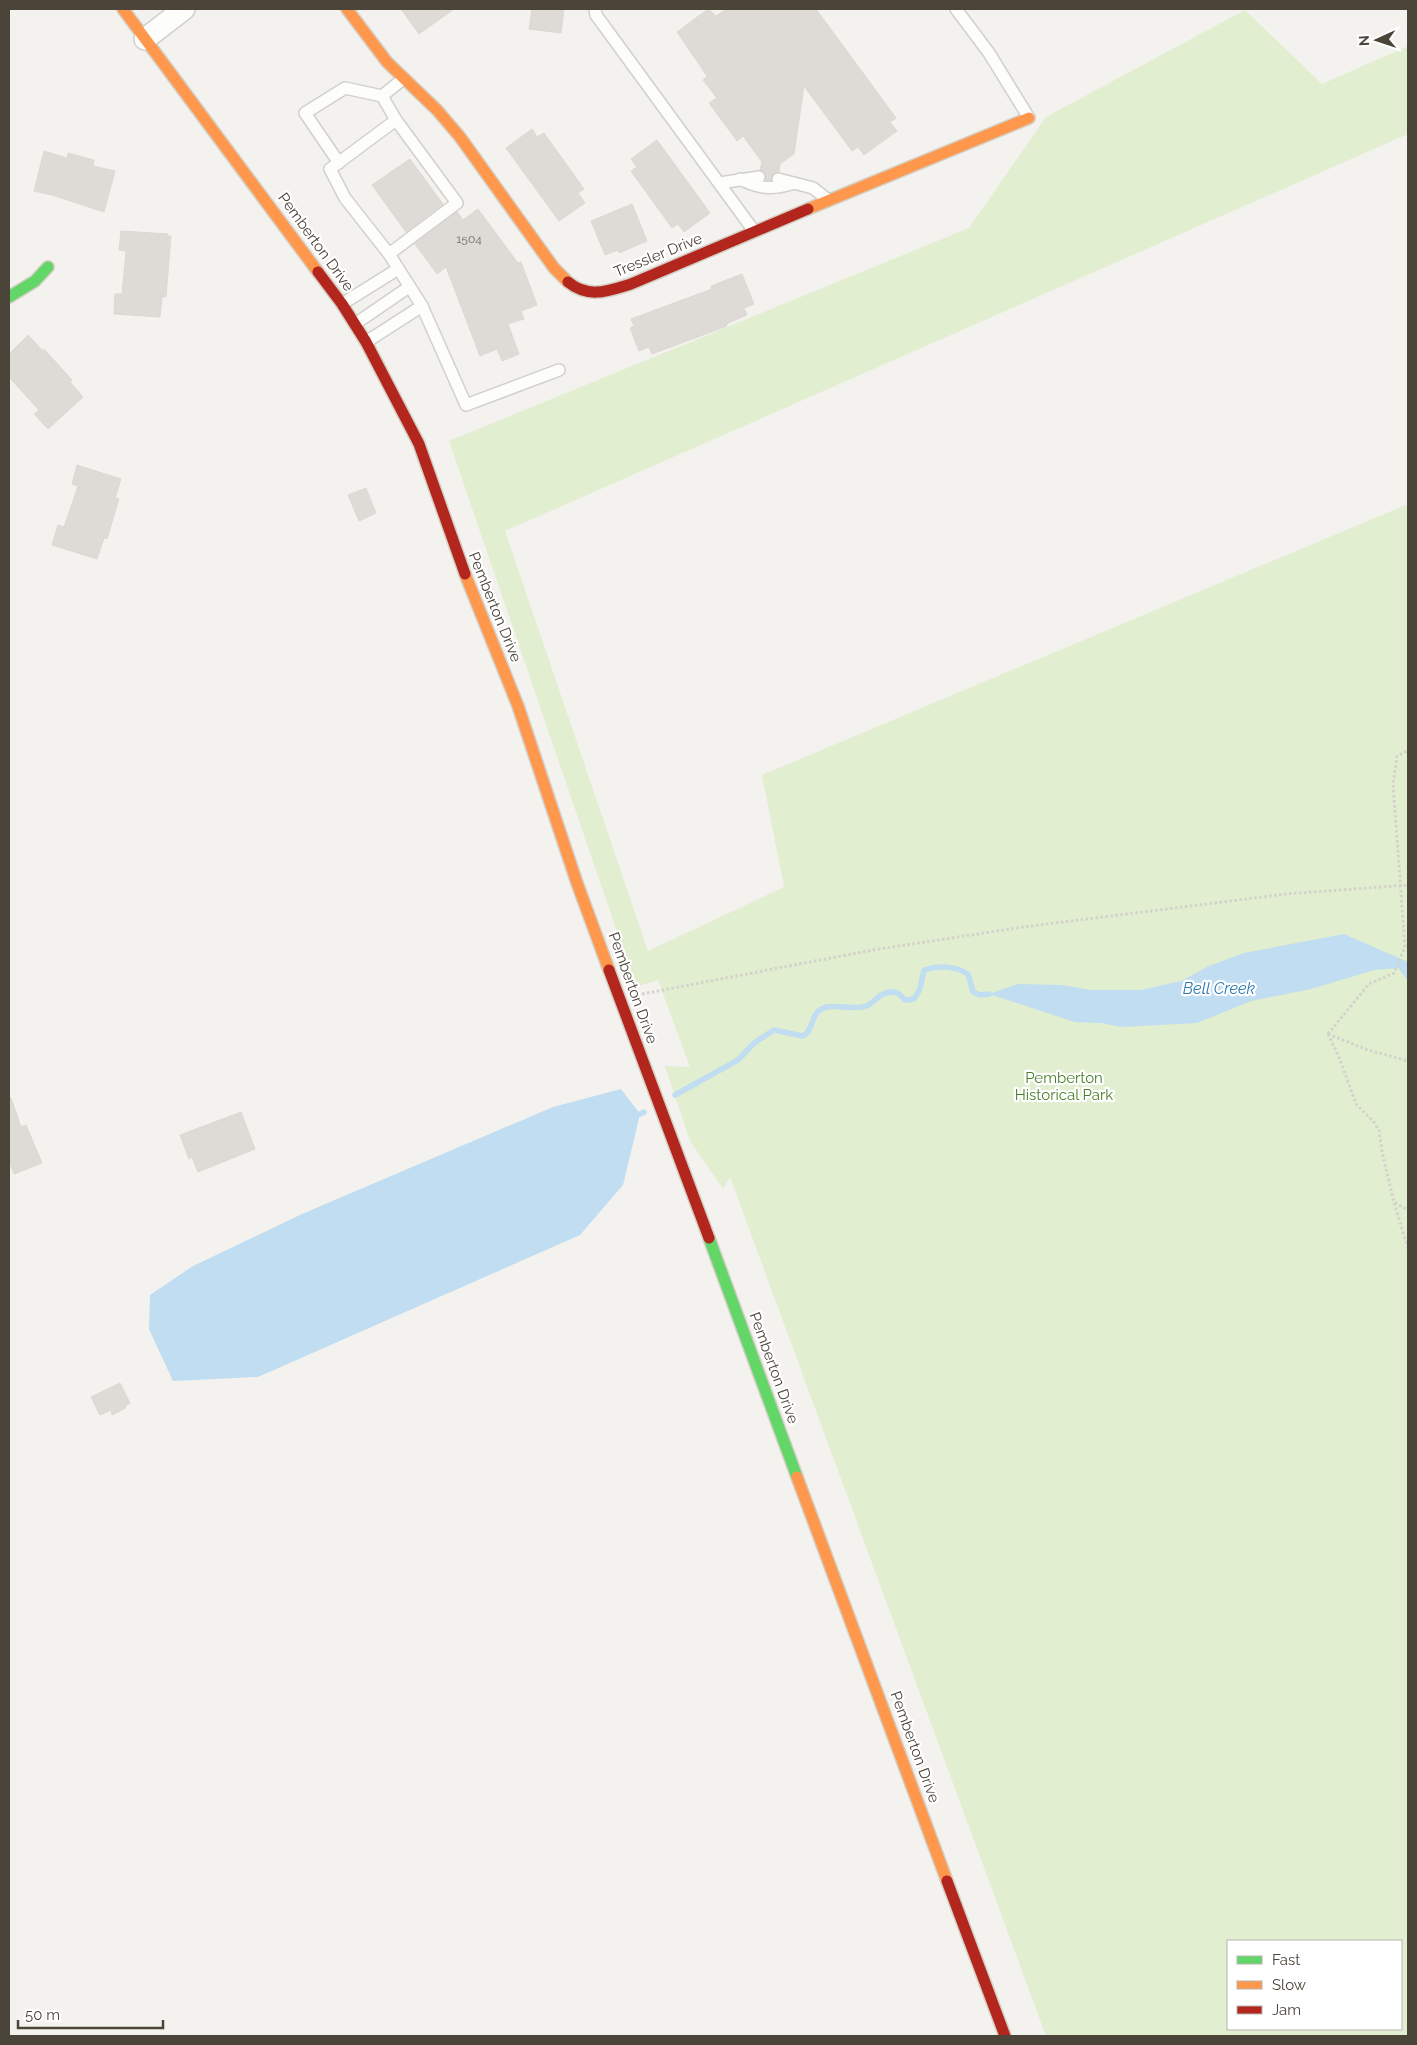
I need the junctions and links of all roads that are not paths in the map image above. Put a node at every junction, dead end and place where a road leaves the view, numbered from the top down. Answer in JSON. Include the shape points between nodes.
{"nodes":[{"id":1,"x":124,"y":9,"type":"edge"},
{"id":2,"x":184,"y":9,"type":"edge"},
{"id":3,"x":347,"y":9,"type":"edge"},
{"id":4,"x":595,"y":9,"type":"edge"},
{"id":5,"x":956,"y":9,"type":"edge"},
{"id":6,"x":145,"y":38,"type":"junction"},
{"id":7,"x":403,"y":79,"type":"junction"},
{"id":8,"x":382,"y":96,"type":"junction"},
{"id":9,"x":1029,"y":118,"type":"joint"},
{"id":10,"x":396,"y":120,"type":"junction"},
{"id":11,"x":338,"y":163,"type":"junction"},
{"id":12,"x":760,"y":177,"type":"dead end"},
{"id":13,"x":740,"y":179,"type":"junction"},
{"id":14,"x":778,"y":179,"type":"dead end"},
{"id":15,"x":794,"y":183,"type":"junction"},
{"id":16,"x":720,"y":184,"type":"junction"},
{"id":17,"x":828,"y":200,"type":"junction"},
{"id":18,"x":754,"y":231,"type":"junction"},
{"id":19,"x":389,"y":254,"type":"junction"},
{"id":20,"x":48,"y":267,"type":"dead end"},
{"id":21,"x":398,"y":269,"type":"junction"},
{"id":22,"x":409,"y":287,"type":"junction"},
{"id":23,"x":9,"y":297,"type":"edge"},
{"id":24,"x":342,"y":304,"type":"junction"},
{"id":25,"x":422,"y":306,"type":"junction"},
{"id":26,"x":355,"y":324,"type":"junction"},
{"id":27,"x":366,"y":342,"type":"junction"},
{"id":28,"x":559,"y":370,"type":"dead end"},
{"id":29,"x":1005,"y":2036,"type":"edge"}],
"edges":[{"from":1,"to":6,"type":"street","name":"Pemberton Drive"},
{"from":2,"to":6,"type":"street"},
{"from":3,"to":7,"type":"street","name":"Tressler Drive"},
{"from":4,"to":16,"type":"lane","via":[[596,15]]},
{"from":5,"to":9,"type":"lane","via":[[990,53]]},
{"from":6,"to":24,"type":"street","name":"Pemberton Drive"},
{"from":7,"to":8,"type":"lane"},
{"from":7,"to":18,"type":"street","name":"Tressler Drive","via":[[437,110],[460,137],[554,268],[584,292],[603,293],[631,284]]},
{"from":8,"to":10,"type":"lane"},
{"from":8,"to":11,"type":"lane","via":[[345,88],[305,113]]},
{"from":9,"to":17,"type":"street","name":"Tressler Drive"},
{"from":10,"to":11,"type":"lane"},
{"from":10,"to":19,"type":"lane","via":[[457,203]]},
{"from":11,"to":19,"type":"lane","via":[[330,169],[346,198]]},
{"from":12,"to":13,"type":"lane"},
{"from":13,"to":15,"type":"lane","via":[[750,185],[779,188]]},
{"from":13,"to":16,"type":"lane"},
{"from":14,"to":15,"type":"lane"},
{"from":15,"to":17,"type":"lane","via":[[812,188]]},
{"from":16,"to":18,"type":"lane"},
{"from":17,"to":18,"type":"street","name":"Tressler Drive"},
{"from":19,"to":21,"type":"lane"},
{"from":20,"to":23,"type":"street","via":[[28,286]]},
{"from":21,"to":22,"type":"lane"},
{"from":21,"to":24,"type":"lane"},
{"from":22,"to":25,"type":"lane"},
{"from":22,"to":26,"type":"lane"},
{"from":24,"to":26,"type":"street","name":"Pemberton Drive"},
{"from":25,"to":27,"type":"lane"},
{"from":25,"to":28,"type":"lane","via":[[466,405]]},
{"from":26,"to":27,"type":"street","name":"Pemberton Drive"},
{"from":27,"to":29,"type":"street","name":"Pemberton Drive","via":[[419,444],[454,547],[518,706],[577,883]]}]}
